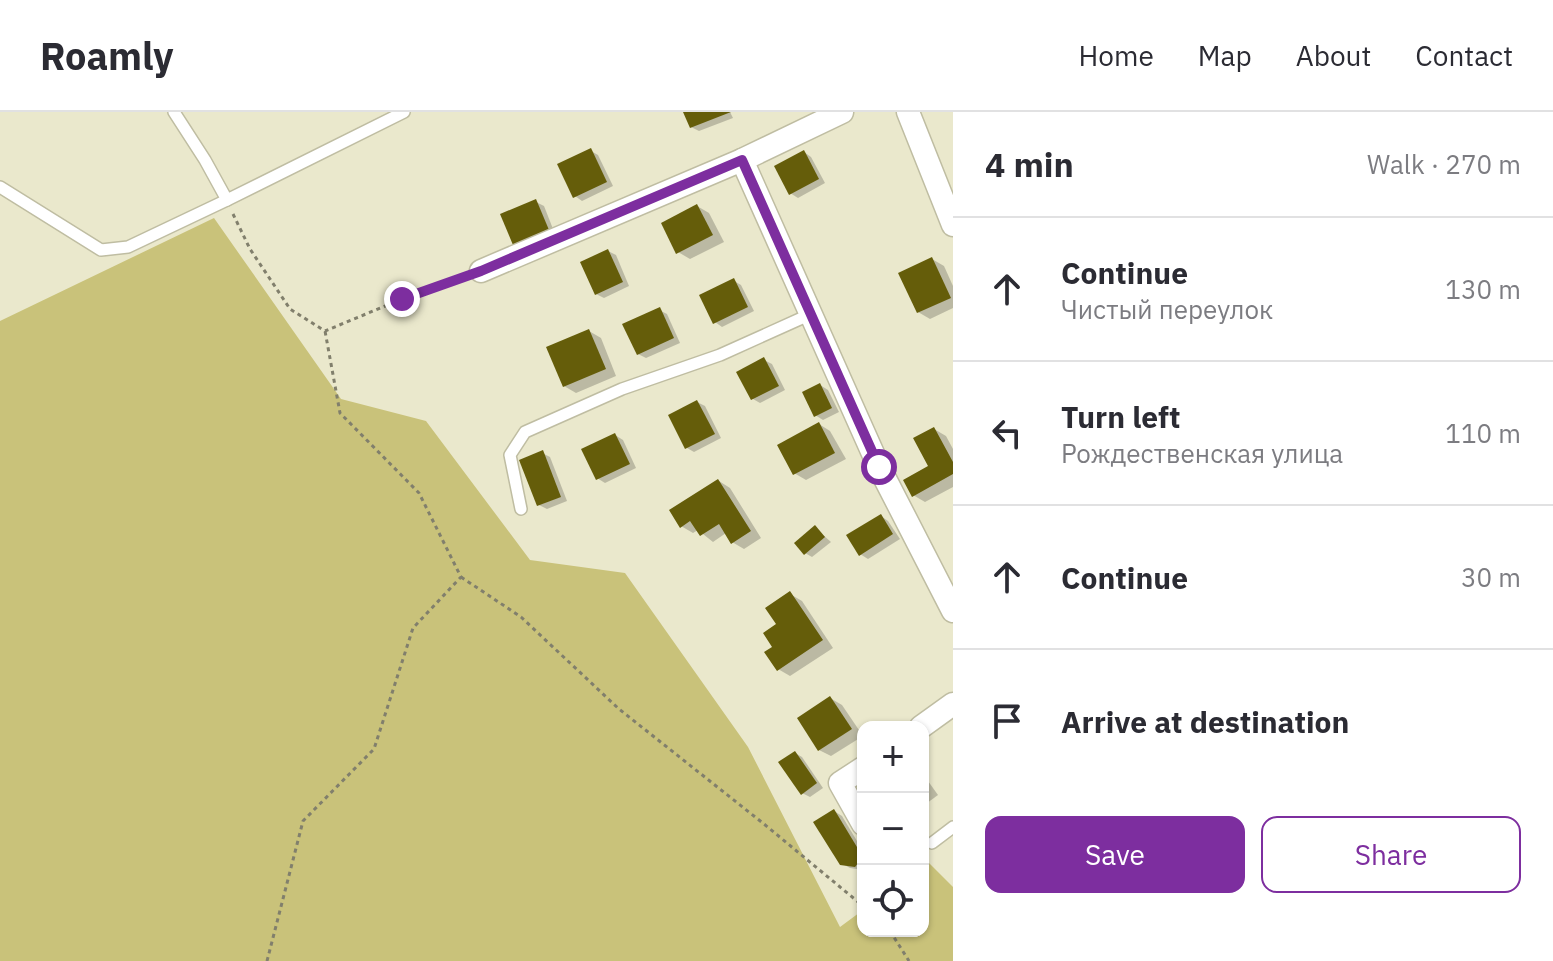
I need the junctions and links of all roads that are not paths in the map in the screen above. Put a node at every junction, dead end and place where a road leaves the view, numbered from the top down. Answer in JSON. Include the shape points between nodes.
{"nodes":[{"id":1,"x":174,"y":112,"type":"edge"},
{"id":2,"x":404,"y":112,"type":"edge"},
{"id":3,"x":842,"y":112,"type":"edge"},
{"id":4,"x":908,"y":112,"type":"edge"},
{"id":5,"x":742,"y":160,"type":"junction"},
{"id":6,"x":0,"y":187,"type":"edge"},
{"id":7,"x":227,"y":200,"type":"junction"},
{"id":8,"x":953,"y":225,"type":"edge"},
{"id":9,"x":481,"y":271,"type":"road end"},
{"id":10,"x":811,"y":314,"type":"junction"},
{"id":11,"x":521,"y":509,"type":"dead end"},
{"id":12,"x":953,"y":611,"type":"edge"},
{"id":13,"x":953,"y":704,"type":"edge"},
{"id":14,"x":929,"y":721,"type":"edge"},
{"id":15,"x":857,"y":772,"type":"edge"},
{"id":16,"x":857,"y":813,"type":"edge"},
{"id":17,"x":953,"y":827,"type":"edge"},
{"id":18,"x":932,"y":843,"type":"dead end"}],
"edges":[{"from":1,"to":7,"type":"lane"},
{"from":2,"to":7,"type":"lane"},
{"from":3,"to":5,"type":"street"},
{"from":4,"to":8,"type":"street"},
{"from":5,"to":9,"type":"street"},
{"from":5,"to":10,"type":"street"},
{"from":6,"to":7,"type":"lane","via":[[101,250],[128,247]]},
{"from":10,"to":11,"type":"lane","via":[[525,432],[510,455]]},
{"from":10,"to":12,"type":"street","via":[[879,467]]},
{"from":13,"to":14,"type":"street"},
{"from":15,"to":16,"type":"street","via":[[840,783]]},
{"from":17,"to":18,"type":"lane"}]}
